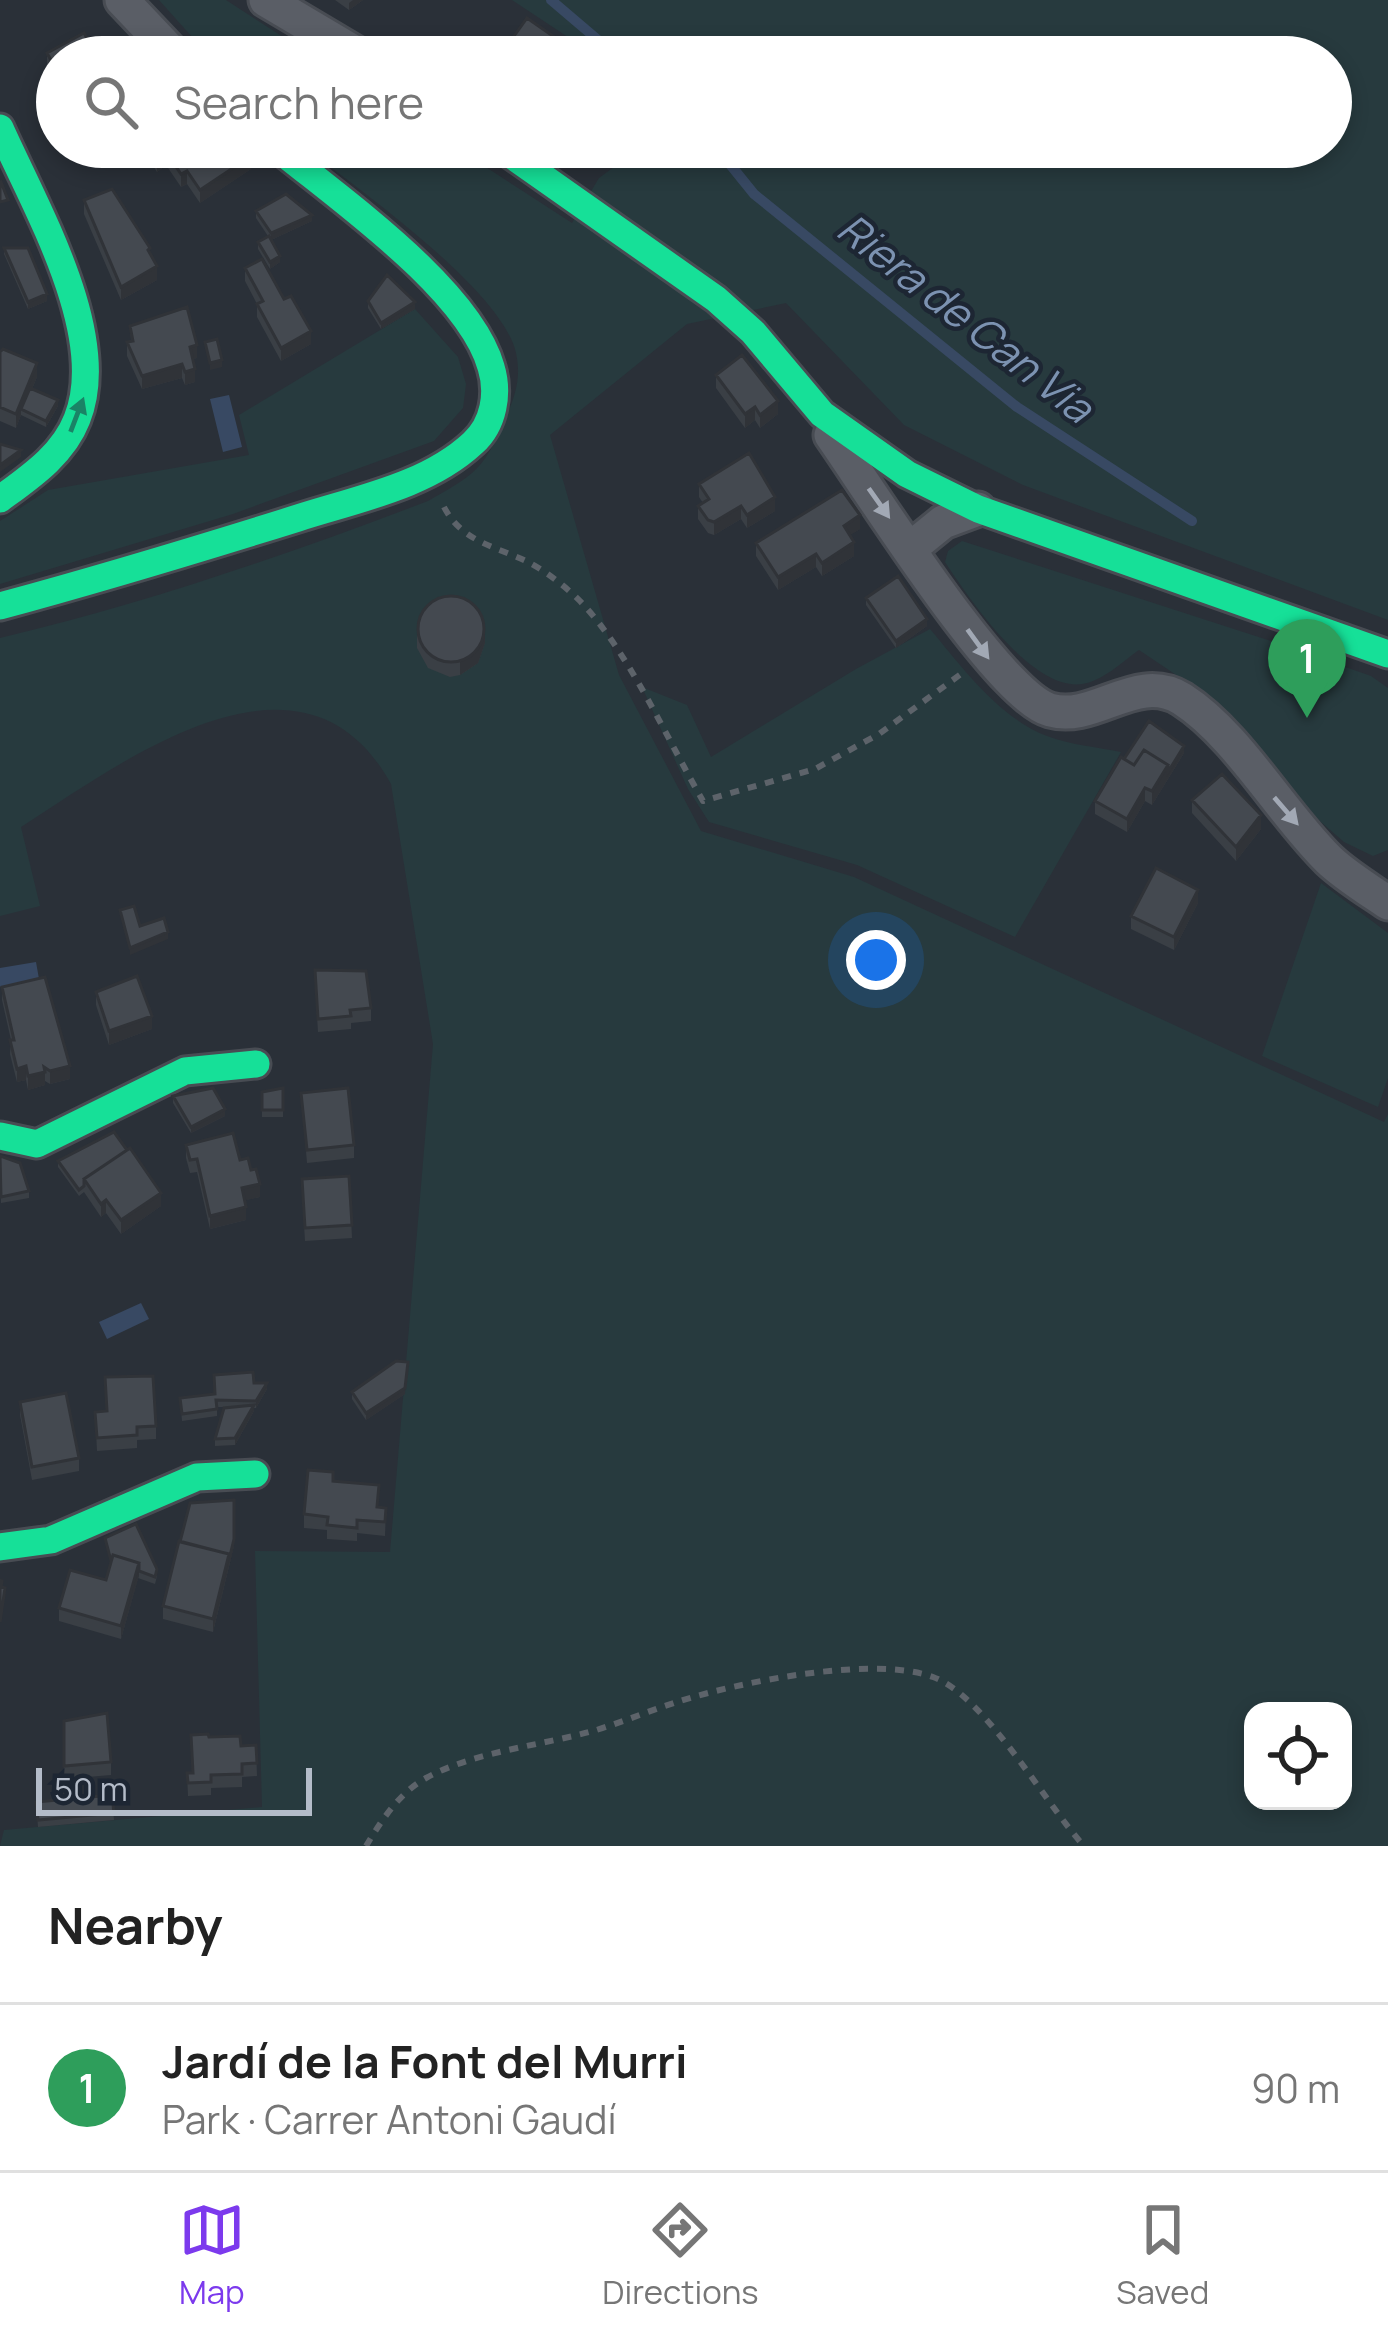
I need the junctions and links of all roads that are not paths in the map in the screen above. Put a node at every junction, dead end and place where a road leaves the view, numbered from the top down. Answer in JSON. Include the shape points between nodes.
{"nodes":[{"id":1,"x":122,"y":0,"type":"edge"},
{"id":2,"x":266,"y":0,"type":"edge"},
{"id":3,"x":156,"y":36,"type":"edge"},
{"id":4,"x":327,"y":36,"type":"edge"},
{"id":5,"x":0,"y":128,"type":"edge"},
{"id":6,"x":301,"y":168,"type":"edge"},
{"id":7,"x":530,"y":168,"type":"edge"},
{"id":8,"x":798,"y":389,"type":"junction"},
{"id":9,"x":0,"y":500,"type":"edge"},
{"id":10,"x":978,"y":509,"type":"junction"},
{"id":11,"x":911,"y":548,"type":"junction"},
{"id":12,"x":0,"y":606,"type":"edge"},
{"id":13,"x":1388,"y":654,"type":"edge"},
{"id":14,"x":1388,"y":902,"type":"edge"},
{"id":15,"x":256,"y":1064,"type":"dead end"},
{"id":16,"x":0,"y":1136,"type":"edge"},
{"id":17,"x":255,"y":1474,"type":"dead end"},
{"id":18,"x":0,"y":1547,"type":"edge"}],
"edges":[{"from":1,"to":3,"type":"street"},
{"from":2,"to":4,"type":"street"},
{"from":9,"to":5,"type":"street","one_way":true,"via":[[61,449],[88,374],[79,313]]},
{"from":6,"to":12,"type":"street","via":[[454,308],[488,359],[494,409],[485,429],[426,472],[378,492]]},
{"from":7,"to":8,"type":"street","via":[[704,289]]},
{"from":8,"to":10,"type":"street","via":[[877,458]]},
{"from":8,"to":11,"type":"street","one_way":true},
{"from":10,"to":11,"type":"street"},
{"from":10,"to":13,"type":"street"},
{"from":11,"to":14,"type":"street","one_way":true,"via":[[1020,693],[1051,711],[1153,689],[1179,697],[1331,862]]},
{"from":15,"to":16,"type":"street","via":[[185,1071],[37,1144]]},
{"from":17,"to":18,"type":"street","via":[[197,1478],[54,1538]]}]}
